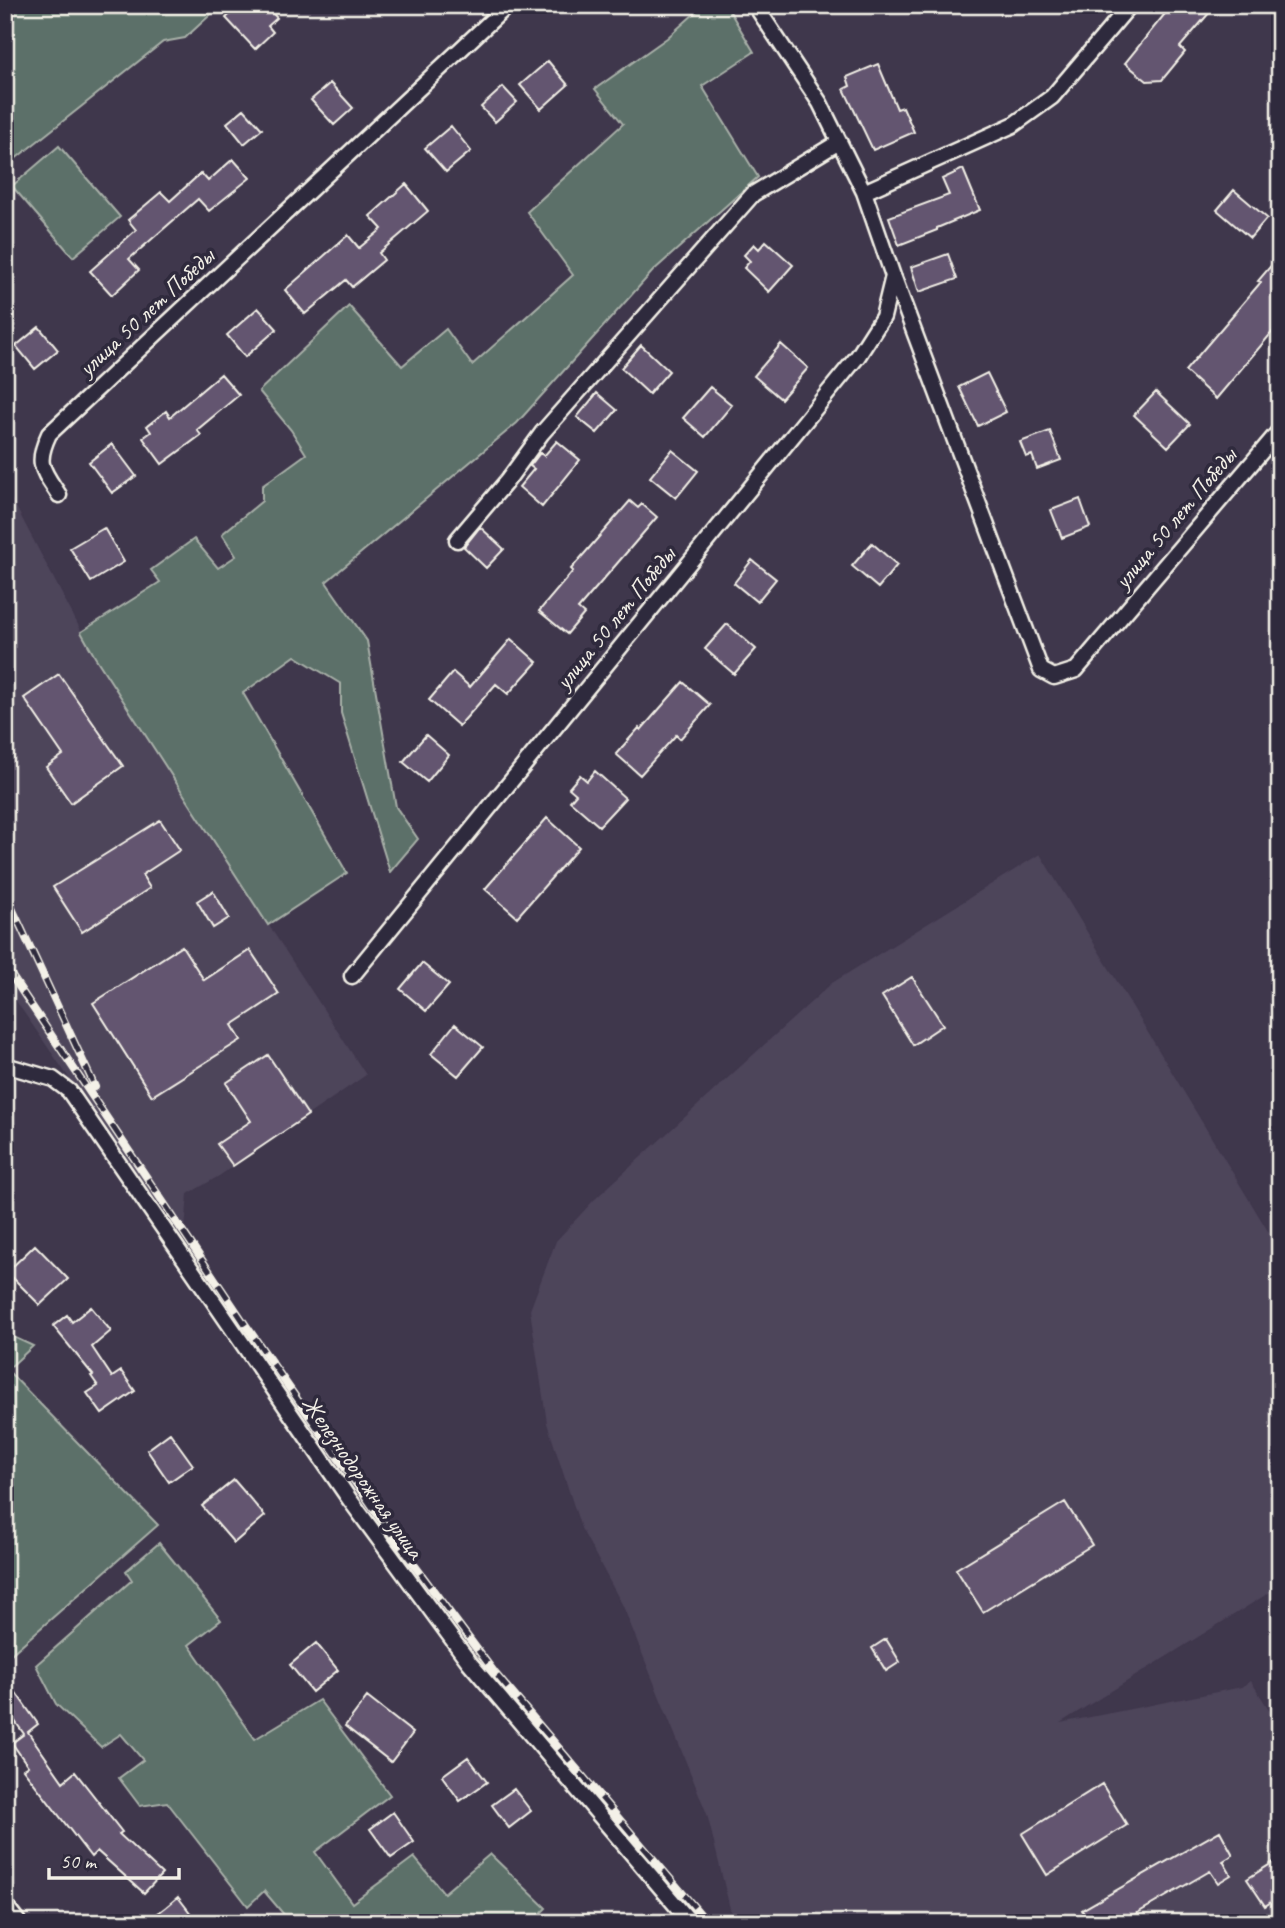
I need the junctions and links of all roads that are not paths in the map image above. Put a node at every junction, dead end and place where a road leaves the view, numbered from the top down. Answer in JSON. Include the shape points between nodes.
{"nodes":[{"id":1,"x":508,"y":5,"type":"edge"},
{"id":2,"x":755,"y":5,"type":"edge"},
{"id":3,"x":1130,"y":5,"type":"edge"},
{"id":4,"x":839,"y":142,"type":"junction"},
{"id":5,"x":864,"y":192,"type":"junction"},
{"id":6,"x":893,"y":276,"type":"junction"},
{"id":7,"x":1280,"y":430,"type":"edge"},
{"id":8,"x":59,"y":495,"type":"dead end"},
{"id":9,"x":457,"y":540,"type":"dead end"},
{"id":10,"x":352,"y":976,"type":"dead end"},
{"id":11,"x":5,"y":1065,"type":"edge"},
{"id":12,"x":5,"y":1909,"type":"edge"},
{"id":13,"x":16,"y":1923,"type":"edge"},
{"id":14,"x":691,"y":1923,"type":"edge"}],
"edges":[{"from":1,"to":8,"type":"street","name":"улица 50 лет Победы","via":[[49,434],[40,453],[41,469]]},
{"from":2,"to":4,"type":"street","name":"улица 50 лет Победы","via":[[820,103]]},
{"from":3,"to":5,"type":"street","via":[[1052,97],[1013,125]]},
{"from":4,"to":5,"type":"street","name":"улица 50 лет Победы"},
{"from":4,"to":9,"type":"street","via":[[753,194],[542,433]]},
{"from":5,"to":6,"type":"street","name":"улица 50 лет Победы"},
{"from":6,"to":7,"type":"street","name":"улица 50 лет Победы","via":[[1041,670],[1054,677],[1076,670]]},
{"from":6,"to":10,"type":"street","name":"улица 50 лет Победы","via":[[883,317],[858,356]]},
{"from":11,"to":14,"type":"street","name":"Железнодорожная улица","via":[[53,1079],[69,1091],[350,1500],[461,1651]]},
{"from":12,"to":13,"type":"main road"}]}
